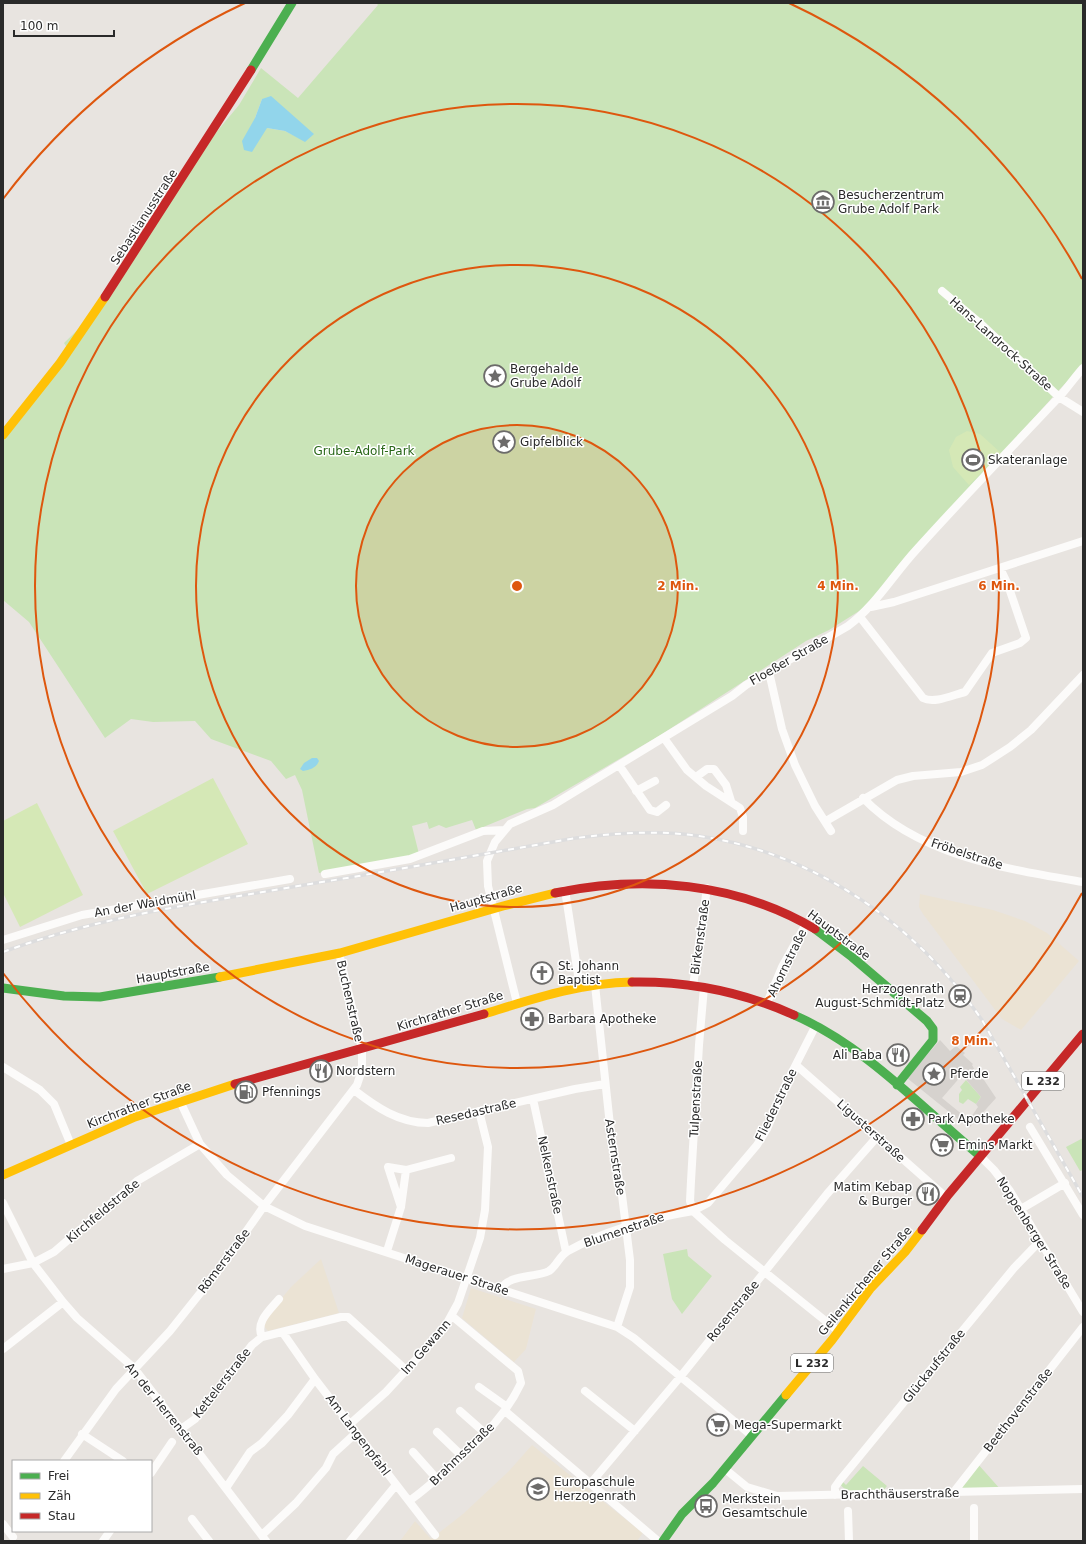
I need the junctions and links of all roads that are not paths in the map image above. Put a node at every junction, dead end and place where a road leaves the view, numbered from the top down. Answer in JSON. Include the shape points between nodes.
{"nodes":[{"id":1,"x":292,"y":3,"type":"edge"},
{"id":2,"x":942,"y":291,"type":"dead end"},
{"id":3,"x":1083,"y":368,"type":"edge"},
{"id":4,"x":1059,"y":397,"type":"junction"},
{"id":5,"x":1083,"y":412,"type":"edge"},
{"id":6,"x":3,"y":435,"type":"edge"},
{"id":7,"x":1083,"y":541,"type":"edge"},
{"id":8,"x":1000,"y":568,"type":"junction"},
{"id":9,"x":871,"y":607,"type":"junction"},
{"id":10,"x":860,"y":617,"type":"junction"},
{"id":11,"x":769,"y":672,"type":"junction"},
{"id":12,"x":1083,"y":675,"type":"edge"},
{"id":13,"x":664,"y":738,"type":"junction"},
{"id":14,"x":619,"y":765,"type":"junction"},
{"id":15,"x":696,"y":777,"type":"junction"},
{"id":16,"x":655,"y":781,"type":"dead end"},
{"id":17,"x":636,"y":792,"type":"junction"},
{"id":18,"x":863,"y":798,"type":"junction"},
{"id":19,"x":731,"y":801,"type":"junction"},
{"id":20,"x":666,"y":805,"type":"dead end"},
{"id":21,"x":826,"y":821,"type":"junction"},
{"id":22,"x":504,"y":830,"type":"junction"},
{"id":23,"x":831,"y":830,"type":"dead end"},
{"id":24,"x":743,"y":831,"type":"dead end"},
{"id":25,"x":325,"y":874,"type":"dead end"},
{"id":26,"x":290,"y":879,"type":"dead end"},
{"id":27,"x":1083,"y":882,"type":"edge"},
{"id":28,"x":707,"y":888,"type":"junction"},
{"id":29,"x":565,"y":890,"type":"junction"},
{"id":30,"x":493,"y":909,"type":"junction"},
{"id":31,"x":806,"y":924,"type":"junction"},
{"id":32,"x":3,"y":940,"type":"edge"},
{"id":33,"x":339,"y":953,"type":"junction"},
{"id":34,"x":595,"y":985,"type":"junction"},
{"id":35,"x":693,"y":986,"type":"junction"},
{"id":36,"x":704,"y":987,"type":"junction"},
{"id":37,"x":3,"y":988,"type":"edge"},
{"id":38,"x":580,"y":988,"type":"junction"},
{"id":39,"x":517,"y":1003,"type":"junction"},
{"id":40,"x":767,"y":1003,"type":"junction"},
{"id":41,"x":816,"y":1025,"type":"junction"},
{"id":42,"x":1083,"y":1034,"type":"edge"},
{"id":43,"x":362,"y":1050,"type":"junction"},
{"id":44,"x":796,"y":1065,"type":"junction"},
{"id":45,"x":3,"y":1067,"type":"edge"},
{"id":46,"x":605,"y":1084,"type":"junction"},
{"id":47,"x":897,"y":1085,"type":"junction"},
{"id":48,"x":354,"y":1090,"type":"junction"},
{"id":49,"x":533,"y":1099,"type":"junction"},
{"id":50,"x":180,"y":1101,"type":"junction"},
{"id":51,"x":479,"y":1111,"type":"junction"},
{"id":52,"x":1030,"y":1127,"type":"dead end"},
{"id":53,"x":877,"y":1137,"type":"junction"},
{"id":54,"x":200,"y":1144,"type":"junction"},
{"id":55,"x":71,"y":1145,"type":"junction"},
{"id":56,"x":980,"y":1156,"type":"junction"},
{"id":57,"x":451,"y":1158,"type":"dead end"},
{"id":58,"x":406,"y":1170,"type":"junction"},
{"id":59,"x":3,"y":1175,"type":"edge"},
{"id":60,"x":1065,"y":1183,"type":"junction"},
{"id":61,"x":946,"y":1198,"type":"junction"},
{"id":62,"x":3,"y":1203,"type":"edge"},
{"id":63,"x":264,"y":1206,"type":"junction"},
{"id":64,"x":401,"y":1206,"type":"junction"},
{"id":65,"x":1021,"y":1209,"type":"junction"},
{"id":66,"x":693,"y":1211,"type":"junction"},
{"id":67,"x":1083,"y":1215,"type":"edge"},
{"id":68,"x":626,"y":1228,"type":"junction"},
{"id":69,"x":1040,"y":1241,"type":"junction"},
{"id":70,"x":387,"y":1251,"type":"junction"},
{"id":71,"x":566,"y":1252,"type":"junction"},
{"id":72,"x":33,"y":1263,"type":"junction"},
{"id":73,"x":3,"y":1269,"type":"edge"},
{"id":74,"x":764,"y":1272,"type":"junction"},
{"id":75,"x":467,"y":1278,"type":"junction"},
{"id":76,"x":501,"y":1289,"type":"junction"},
{"id":77,"x":279,"y":1299,"type":"dead end"},
{"id":78,"x":63,"y":1302,"type":"junction"},
{"id":79,"x":1083,"y":1312,"type":"edge"},
{"id":80,"x":452,"y":1316,"type":"junction"},
{"id":81,"x":617,"y":1327,"type":"junction"},
{"id":82,"x":1083,"y":1327,"type":"edge"},
{"id":83,"x":838,"y":1331,"type":"junction"},
{"id":84,"x":283,"y":1333,"type":"junction"},
{"id":85,"x":262,"y":1337,"type":"junction"},
{"id":86,"x":3,"y":1349,"type":"edge"},
{"id":87,"x":134,"y":1368,"type":"junction"},
{"id":88,"x":406,"y":1370,"type":"junction"},
{"id":89,"x":681,"y":1376,"type":"junction"},
{"id":90,"x":315,"y":1379,"type":"junction"},
{"id":91,"x":479,"y":1388,"type":"dead end"},
{"id":92,"x":585,"y":1391,"type":"dead end"},
{"id":93,"x":506,"y":1409,"type":"junction"},
{"id":94,"x":460,"y":1411,"type":"dead end"},
{"id":95,"x":350,"y":1424,"type":"junction"},
{"id":96,"x":181,"y":1429,"type":"junction"},
{"id":97,"x":635,"y":1431,"type":"junction"},
{"id":98,"x":437,"y":1432,"type":"dead end"},
{"id":99,"x":356,"y":1433,"type":"junction"},
{"id":100,"x":82,"y":1434,"type":"junction"},
{"id":101,"x":486,"y":1434,"type":"junction"},
{"id":102,"x":752,"y":1436,"type":"junction"},
{"id":103,"x":172,"y":1442,"type":"dead end"},
{"id":104,"x":413,"y":1452,"type":"dead end"},
{"id":105,"x":462,"y":1456,"type":"junction"},
{"id":106,"x":65,"y":1460,"type":"edge"},
{"id":107,"x":121,"y":1460,"type":"edge"},
{"id":108,"x":725,"y":1469,"type":"junction"},
{"id":109,"x":152,"y":1472,"type":"edge"},
{"id":110,"x":438,"y":1479,"type":"junction"},
{"id":111,"x":590,"y":1484,"type":"junction"},
{"id":112,"x":396,"y":1485,"type":"junction"},
{"id":113,"x":226,"y":1488,"type":"junction"},
{"id":114,"x":1083,"y":1489,"type":"edge"},
{"id":115,"x":953,"y":1492,"type":"junction"},
{"id":116,"x":835,"y":1495,"type":"junction"},
{"id":117,"x":409,"y":1501,"type":"junction"},
{"id":118,"x":974,"y":1508,"type":"dead end"},
{"id":119,"x":848,"y":1511,"type":"dead end"},
{"id":120,"x":192,"y":1520,"type":"dead end"},
{"id":121,"x":3,"y":1524,"type":"edge"},
{"id":122,"x":109,"y":1532,"type":"edge"},
{"id":123,"x":435,"y":1535,"type":"dead end"},
{"id":124,"x":13,"y":1536,"type":"edge"},
{"id":125,"x":264,"y":1538,"type":"edge"},
{"id":126,"x":103,"y":1541,"type":"edge"},
{"id":127,"x":209,"y":1541,"type":"edge"},
{"id":128,"x":350,"y":1541,"type":"edge"},
{"id":129,"x":658,"y":1541,"type":"edge"},
{"id":130,"x":663,"y":1541,"type":"edge"},
{"id":131,"x":849,"y":1541,"type":"edge"},
{"id":132,"x":974,"y":1541,"type":"edge"}],
"edges":[{"from":1,"to":6,"type":"main road","name":"Sebastianusstraße","via":[[105,298],[22,413]]},
{"from":2,"to":4,"type":"street","name":"Hans-Landrock-Straße"},
{"from":3,"to":4,"type":"street","name":"Floeßer Straße"},
{"from":4,"to":5,"type":"street","name":"Hans-Landrock-Straße"},
{"from":4,"to":9,"type":"street","name":"Floeßer Straße","via":[[913,554]]},
{"from":7,"to":8,"type":"street"},
{"from":8,"to":9,"type":"street"},
{"from":8,"to":10,"type":"street","via":[[1026,638],[1020,643],[992,653],[965,692],[933,700],[923,698]]},
{"from":9,"to":10,"type":"street","name":"Floeßer Straße"},
{"from":10,"to":11,"type":"street","name":"Floeßer Straße"},
{"from":11,"to":13,"type":"street","name":"Floeßer Straße"},
{"from":11,"to":21,"type":"street","via":[[786,742],[806,790]]},
{"from":12,"to":18,"type":"street","via":[[1010,748],[982,765],[961,772],[897,780]]},
{"from":13,"to":14,"type":"street","name":"Floeßer Straße"},
{"from":13,"to":15,"type":"street","via":[[680,762]]},
{"from":14,"to":17,"type":"street"},
{"from":14,"to":22,"type":"street","name":"Floeßer Straße","via":[[553,805],[518,820]]},
{"from":15,"to":19,"type":"street"},
{"from":15,"to":19,"type":"street","via":[[707,769],[714,769],[726,784]]},
{"from":16,"to":17,"type":"street"},
{"from":17,"to":20,"type":"street","via":[[653,812]]},
{"from":18,"to":21,"type":"street"},
{"from":18,"to":27,"type":"street","name":"Fröbelstraße","via":[[886,818],[932,844],[989,864]]},
{"from":19,"to":24,"type":"street","via":[[743,812]]},
{"from":21,"to":23,"type":"street"},
{"from":22,"to":25,"type":"street","via":[[483,831],[410,859]]},
{"from":22,"to":30,"type":"street","name":"Floeßer Straße","via":[[494,842],[488,861],[488,886]]},
{"from":26,"to":32,"type":"street","name":"An der Waidmühl","via":[[82,914]]},
{"from":28,"to":29,"type":"main road","name":"Hauptstraße","via":[[653,882],[613,883]]},
{"from":28,"to":31,"type":"main road","name":"Hauptstraße","via":[[734,893],[777,909]]},
{"from":28,"to":35,"type":"street","name":"Birkenstraße"},
{"from":29,"to":30,"type":"main road","name":"Hauptstraße"},
{"from":29,"to":38,"type":"street"},
{"from":30,"to":33,"type":"main road","name":"Hauptstraße"},
{"from":30,"to":39,"type":"street","name":"Floeßer Straße"},
{"from":31,"to":40,"type":"street","name":"Ahornstraße","via":[[782,966]]},
{"from":31,"to":47,"type":"main road","name":"Hauptstraße","via":[[933,1027],[933,1040]]},
{"from":33,"to":37,"type":"main road","name":"Hauptstraße","via":[[174,985],[101,996],[71,996]]},
{"from":33,"to":43,"type":"street","name":"Buchenstraße"},
{"from":34,"to":35,"type":"main road","name":"Kirchrather Straße","via":[[654,982]]},
{"from":34,"to":38,"type":"main road","name":"Kirchrather Straße"},
{"from":34,"to":46,"type":"street","name":"Asternstraße"},
{"from":35,"to":36,"type":"main road","name":"Kirchrather Straße"},
{"from":36,"to":40,"type":"main road","name":"Kirchrather Straße"},
{"from":36,"to":66,"type":"street","name":"Tulpenstraße","via":[[690,1201]]},
{"from":38,"to":39,"type":"main road","name":"Kirchrather Straße"},
{"from":39,"to":43,"type":"main road","name":"Kirchrather Straße"},
{"from":40,"to":41,"type":"main road","name":"Kirchrather Straße"},
{"from":41,"to":44,"type":"street","name":"Fliederstraße"},
{"from":41,"to":47,"type":"main road","name":"Kirchrather Straße","via":[[836,1037]]},
{"from":42,"to":56,"type":"main road","name":"Geilenkirchener Straße","number":"L 232"},
{"from":43,"to":48,"type":"street","name":"Römerstraße","via":[[362,1070]]},
{"from":43,"to":50,"type":"main road","name":"Kirchrather Straße"},
{"from":44,"to":53,"type":"street","name":"Ligusterstraße"},
{"from":44,"to":66,"type":"street","name":"Fliederstraße","via":[[757,1145],[708,1202]]},
{"from":45,"to":55,"type":"street","via":[[40,1090],[54,1104]]},
{"from":46,"to":49,"type":"street","name":"Resedastraße"},
{"from":46,"to":68,"type":"street","name":"Asternstraße"},
{"from":47,"to":56,"type":"main road","name":"Kirchrather Straße"},
{"from":48,"to":51,"type":"street","name":"Resedastraße","via":[[377,1108],[415,1123],[440,1121]]},
{"from":48,"to":63,"type":"street","name":"Römerstraße"},
{"from":49,"to":51,"type":"street","name":"Resedastraße"},
{"from":49,"to":71,"type":"street","name":"Nelkenstraße"},
{"from":50,"to":54,"type":"street","name":"Magerauer Straße"},
{"from":50,"to":55,"type":"main road","name":"Kirchrather Straße"},
{"from":51,"to":75,"type":"street","name":"Im Gewann","via":[[488,1147],[485,1210],[480,1238]]},
{"from":52,"to":60,"type":"street"},
{"from":53,"to":61,"type":"street","name":"Ligusterstraße"},
{"from":53,"to":74,"type":"street","name":"Rosenstraße"},
{"from":54,"to":63,"type":"street","name":"Magerauer Straße","via":[[227,1175]]},
{"from":54,"to":72,"type":"street","name":"Kirchfeldstraße","via":[[137,1181],[54,1252]]},
{"from":55,"to":59,"type":"main road","name":"Kirchrather Straße"},
{"from":56,"to":61,"type":"main road","name":"Geilenkirchener Straße","number":"L 232"},
{"from":56,"to":65,"type":"street","name":"Noppenberger Straße","via":[[994,1170]]},
{"from":57,"to":58,"type":"street"},
{"from":58,"to":64,"type":"street"},
{"from":58,"to":64,"type":"street","via":[[388,1166]]},
{"from":60,"to":65,"type":"street"},
{"from":60,"to":67,"type":"street"},
{"from":61,"to":83,"type":"main road","name":"Geilenkirchener Straße","number":"L 232"},
{"from":62,"to":72,"type":"street","name":"An der Herrenstraß"},
{"from":63,"to":70,"type":"street","name":"Magerauer Straße","via":[[305,1226]]},
{"from":63,"to":87,"type":"street","name":"Römerstraße","via":[[170,1331]]},
{"from":64,"to":70,"type":"street"},
{"from":65,"to":69,"type":"street","name":"Noppenberger Straße"},
{"from":66,"to":68,"type":"street","name":"Blumenstraße","via":[[650,1218]]},
{"from":66,"to":74,"type":"street"},
{"from":68,"to":71,"type":"street","name":"Blumenstraße","via":[[595,1238]]},
{"from":68,"to":81,"type":"street","name":"Asternstraße","via":[[630,1287]]},
{"from":69,"to":79,"type":"street","name":"Noppenberger Straße"},
{"from":69,"to":116,"type":"street","name":"Glückaufstraße","via":[[1014,1268],[840,1480]]},
{"from":70,"to":75,"type":"street","name":"Magerauer Straße"},
{"from":71,"to":76,"type":"street","name":"Blumenstraße","via":[[548,1271],[504,1284]]},
{"from":72,"to":73,"type":"street","name":"Kirchfeldstraße"},
{"from":72,"to":78,"type":"street","name":"An der Herrenstraß"},
{"from":74,"to":83,"type":"street"},
{"from":74,"to":89,"type":"street","name":"Rosenstraße"},
{"from":75,"to":76,"type":"street","name":"Magerauer Straße"},
{"from":75,"to":80,"type":"street","name":"Im Gewann"},
{"from":76,"to":81,"type":"street","name":"Magerauer Straße"},
{"from":77,"to":85,"type":"street","name":"Kettelerstraße","via":[[260,1323]]},
{"from":78,"to":86,"type":"street"},
{"from":78,"to":87,"type":"street","name":"An der Herrenstraß"},
{"from":80,"to":88,"type":"street","name":"Im Gewann"},
{"from":80,"to":93,"type":"street","name":"Brahmsstraße","via":[[518,1371],[521,1383]]},
{"from":81,"to":89,"type":"street","name":"Magerauer Straße"},
{"from":82,"to":115,"type":"street","name":"Beethovenstraße"},
{"from":83,"to":102,"type":"main road","name":"Geilenkirchener Straße","number":"L 232"},
{"from":84,"to":85,"type":"street","name":"Kettelerstraße"},
{"from":84,"to":88,"type":"street","name":"Kettelerstraße","via":[[348,1317]]},
{"from":84,"to":90,"type":"street","name":"Am Langenpfahl"},
{"from":85,"to":96,"type":"street","name":"Kettelerstraße","via":[[252,1345],[195,1419]]},
{"from":87,"to":96,"type":"street","name":"An der Herrenstraß"},
{"from":87,"to":100,"type":"street","name":"Römerstraße"},
{"from":88,"to":95,"type":"street","name":"Im Gewann"},
{"from":89,"to":97,"type":"street","name":"Rosenstraße"},
{"from":89,"to":102,"type":"street","name":"Magerauer Straße"},
{"from":90,"to":95,"type":"street","name":"Am Langenpfahl"},
{"from":90,"to":113,"type":"street","via":[[288,1415],[250,1452]]},
{"from":91,"to":93,"type":"street"},
{"from":92,"to":97,"type":"street"},
{"from":93,"to":101,"type":"street","name":"Brahmsstraße"},
{"from":93,"to":111,"type":"street"},
{"from":94,"to":101,"type":"street"},
{"from":95,"to":99,"type":"street","name":"Am Langenpfahl"},
{"from":96,"to":113,"type":"street","name":"An der Herrenstraß"},
{"from":97,"to":111,"type":"street","name":"Rosenstraße"},
{"from":98,"to":105,"type":"street"},
{"from":99,"to":112,"type":"street","name":"Am Langenpfahl"},
{"from":99,"to":125,"type":"street","via":[[333,1454],[326,1468]]},
{"from":100,"to":106,"type":"street","name":"Römerstraße"},
{"from":100,"to":107,"type":"street"},
{"from":101,"to":105,"type":"street","name":"Brahmsstraße"},
{"from":102,"to":108,"type":"main road","name":"Geilenkirchener Straße","number":"L 232"},
{"from":103,"to":109,"type":"street"},
{"from":104,"to":110,"type":"street"},
{"from":105,"to":110,"type":"street","name":"Brahmsstraße"},
{"from":108,"to":116,"type":"street","name":"Brachthäuserstraße","via":[[748,1487],[763,1493],[777,1496]]},
{"from":108,"to":130,"type":"main road","name":"Geilenkirchener Straße","number":"L 232","via":[[687,1509]]},
{"from":110,"to":117,"type":"street","name":"Brahmsstraße"},
{"from":111,"to":129,"type":"street"},
{"from":112,"to":117,"type":"street","name":"Am Langenpfahl"},
{"from":112,"to":128,"type":"street"},
{"from":113,"to":125,"type":"street","name":"An der Herrenstraß"},
{"from":114,"to":115,"type":"street","name":"Brachthäuserstraße"},
{"from":115,"to":116,"type":"street","name":"Brachthäuserstraße"},
{"from":117,"to":123,"type":"street","name":"Am Langenpfahl"},
{"from":118,"to":132,"type":"street"},
{"from":119,"to":131,"type":"street"},
{"from":120,"to":127,"type":"street"},
{"from":121,"to":124,"type":"street"},
{"from":122,"to":126,"type":"street"}]}
